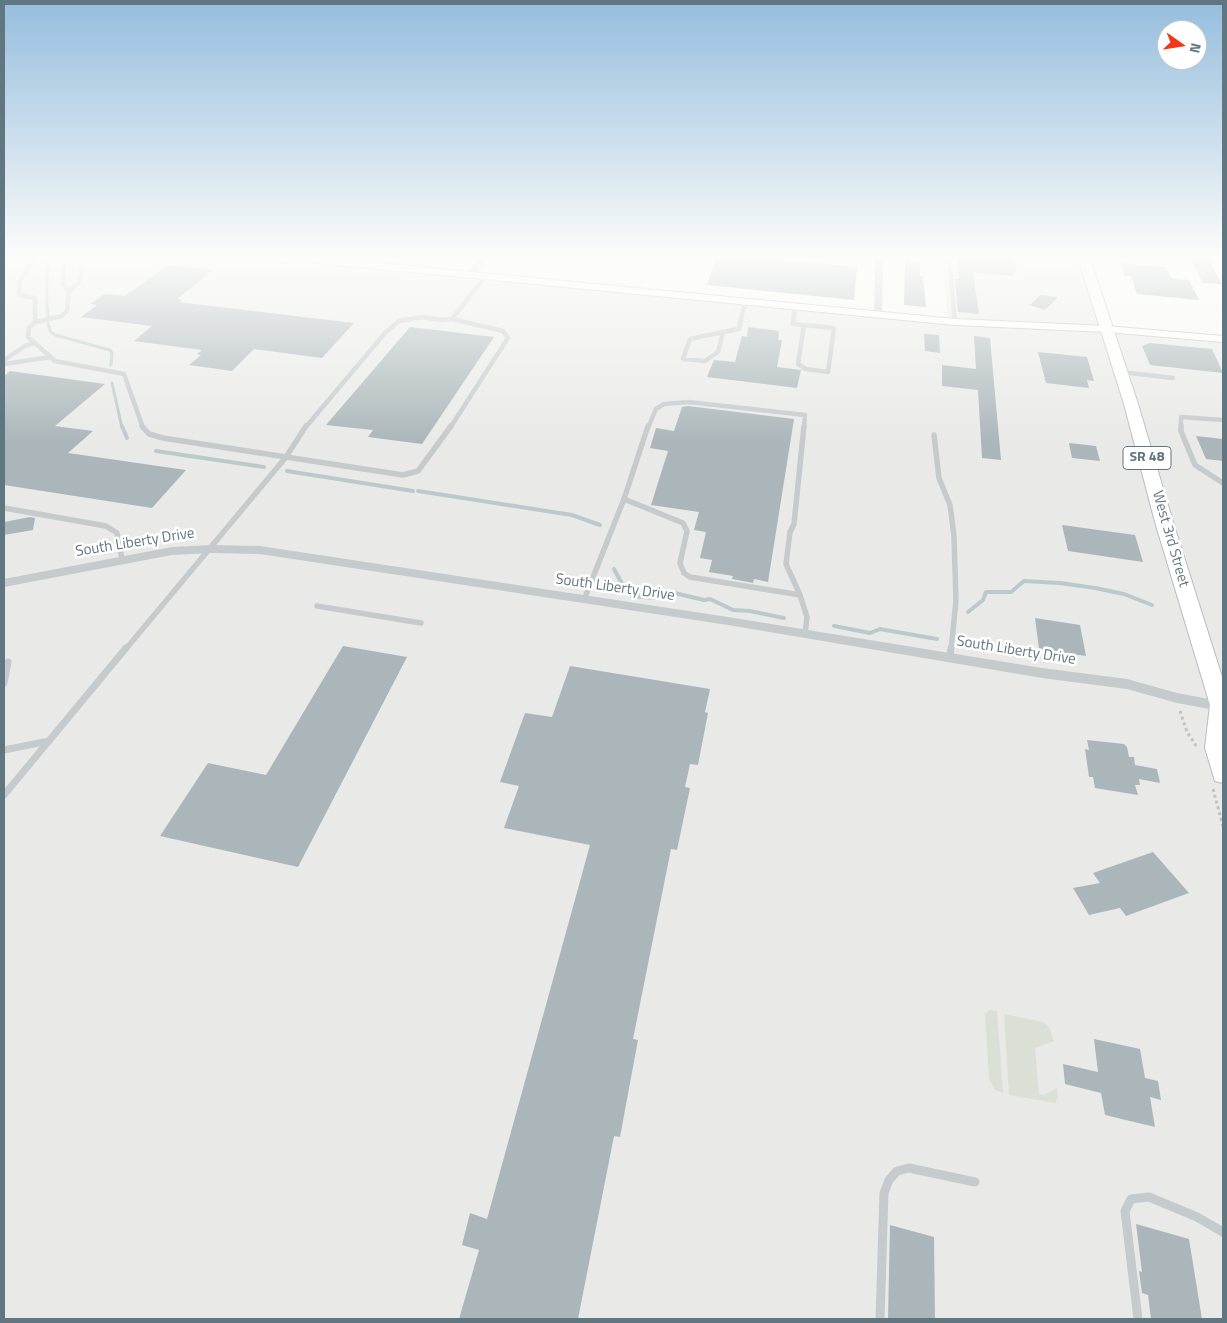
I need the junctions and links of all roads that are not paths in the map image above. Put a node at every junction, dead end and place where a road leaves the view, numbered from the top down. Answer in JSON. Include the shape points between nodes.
{"nodes":[{"id":1,"x":47,"y":320,"type":"edge"},
{"id":2,"x":407,"y":320,"type":"edge"},
{"id":3,"x":455,"y":320,"type":"edge"},
{"id":4,"x":741,"y":320,"type":"edge"},
{"id":5,"x":793,"y":320,"type":"edge"},
{"id":6,"x":933,"y":320,"type":"edge"},
{"id":7,"x":1103,"y":320,"type":"edge"},
{"id":8,"x":35,"y":322,"type":"joint"},
{"id":9,"x":955,"y":322,"type":"joint"},
{"id":10,"x":804,"y":325,"type":"junction"},
{"id":11,"x":1106,"y":329,"type":"junction"},
{"id":12,"x":724,"y":332,"type":"junction"},
{"id":13,"x":1223,"y":339,"type":"edge"},
{"id":14,"x":34,"y":343,"type":"junction"},
{"id":15,"x":51,"y":357,"type":"junction"},
{"id":16,"x":4,"y":362,"type":"edge"},
{"id":17,"x":1121,"y":372,"type":"junction"},
{"id":18,"x":1173,"y":378,"type":"dead end"},
{"id":19,"x":1223,"y":420,"type":"edge"},
{"id":20,"x":934,"y":435,"type":"dead end"},
{"id":21,"x":286,"y":457,"type":"junction"},
{"id":22,"x":1223,"y":483,"type":"edge"},
{"id":23,"x":624,"y":499,"type":"junction"},
{"id":24,"x":4,"y":508,"type":"edge"},
{"id":25,"x":211,"y":548,"type":"junction"},
{"id":26,"x":122,"y":559,"type":"junction"},
{"id":27,"x":690,"y":577,"type":"joint"},
{"id":28,"x":4,"y":583,"type":"edge"},
{"id":29,"x":800,"y":595,"type":"junction"},
{"id":30,"x":584,"y":600,"type":"junction"},
{"id":31,"x":317,"y":606,"type":"dead end"},
{"id":32,"x":421,"y":623,"type":"dead end"},
{"id":33,"x":805,"y":634,"type":"junction"},
{"id":34,"x":950,"y":656,"type":"junction"},
{"id":35,"x":8,"y":662,"type":"dead end"},
{"id":36,"x":4,"y":684,"type":"edge"},
{"id":37,"x":1222,"y":709,"type":"edge"},
{"id":38,"x":49,"y":741,"type":"junction"},
{"id":39,"x":4,"y":750,"type":"edge"},
{"id":40,"x":1223,"y":774,"type":"edge"},
{"id":41,"x":4,"y":795,"type":"edge"},
{"id":42,"x":975,"y":1182,"type":"dead end"},
{"id":43,"x":1223,"y":1232,"type":"edge"},
{"id":44,"x":880,"y":1319,"type":"edge"},
{"id":45,"x":1138,"y":1319,"type":"edge"}],
"edges":[{"from":1,"to":8,"type":"lane"},
{"from":2,"to":21,"type":"lane","via":[[399,321],[386,333],[303,430]]},
{"from":3,"to":21,"type":"lane","via":[[503,331],[508,338],[439,445],[418,471],[403,475]]},
{"from":4,"to":12,"type":"lane","via":[[739,329]]},
{"from":5,"to":10,"type":"lane","via":[[793,324]]},
{"from":6,"to":9,"type":"main road"},
{"from":7,"to":11,"type":"main road","name":"West 3rd Street","number":"SR 48"},
{"from":8,"to":14,"type":"lane","via":[[29,328],[28,337]]},
{"from":9,"to":11,"type":"main road"},
{"from":10,"to":10,"type":"lane","via":[[834,328],[828,372],[806,369],[798,364]]},
{"from":11,"to":13,"type":"main road"},
{"from":11,"to":17,"type":"main road","name":"West 3rd Street","number":"SR 48"},
{"from":12,"to":12,"type":"lane","via":[[690,339],[684,359],[705,361],[718,352]]},
{"from":14,"to":15,"type":"lane"},
{"from":14,"to":16,"type":"lane"},
{"from":15,"to":16,"type":"lane"},
{"from":15,"to":21,"type":"lane","via":[[61,364],[124,374],[141,425],[149,434]]},
{"from":17,"to":18,"type":"lane"},
{"from":17,"to":37,"type":"main road","name":"West 3rd Street","number":"SR 48"},
{"from":19,"to":22,"type":"lane","via":[[1181,417],[1181,431],[1195,465]]},
{"from":20,"to":34,"type":"lane","via":[[939,478],[950,505],[954,536],[956,601]]},
{"from":21,"to":25,"type":"lane"},
{"from":23,"to":27,"type":"lane","via":[[683,523],[687,531],[680,564]]},
{"from":23,"to":29,"type":"lane","via":[[652,415],[664,404],[690,402],[805,415],[794,524],[786,564]]},
{"from":23,"to":30,"type":"lane"},
{"from":24,"to":26,"type":"lane","via":[[106,526],[117,533]]},
{"from":25,"to":26,"type":"street","name":"South Liberty Drive"},
{"from":25,"to":30,"type":"street","name":"South Liberty Drive","via":[[315,557]]},
{"from":25,"to":38,"type":"lane"},
{"from":26,"to":28,"type":"street","name":"South Liberty Drive"},
{"from":27,"to":29,"type":"lane"},
{"from":29,"to":33,"type":"lane","via":[[807,617]]},
{"from":30,"to":33,"type":"street","name":"South Liberty Drive"},
{"from":31,"to":32,"type":"lane"},
{"from":33,"to":34,"type":"street","name":"South Liberty Drive"},
{"from":34,"to":37,"type":"street","name":"South Liberty Drive","via":[[1127,684]]},
{"from":35,"to":36,"type":"lane"},
{"from":37,"to":40,"type":"main road","name":"West 3rd Street","number":"SR 48","via":[[1216,748]]},
{"from":38,"to":39,"type":"lane"},
{"from":38,"to":41,"type":"lane"},
{"from":42,"to":44,"type":"lane","via":[[910,1168],[897,1171],[889,1180],[884,1192]]},
{"from":43,"to":45,"type":"lane","via":[[1198,1217],[1149,1197],[1131,1199],[1125,1211]]}]}
